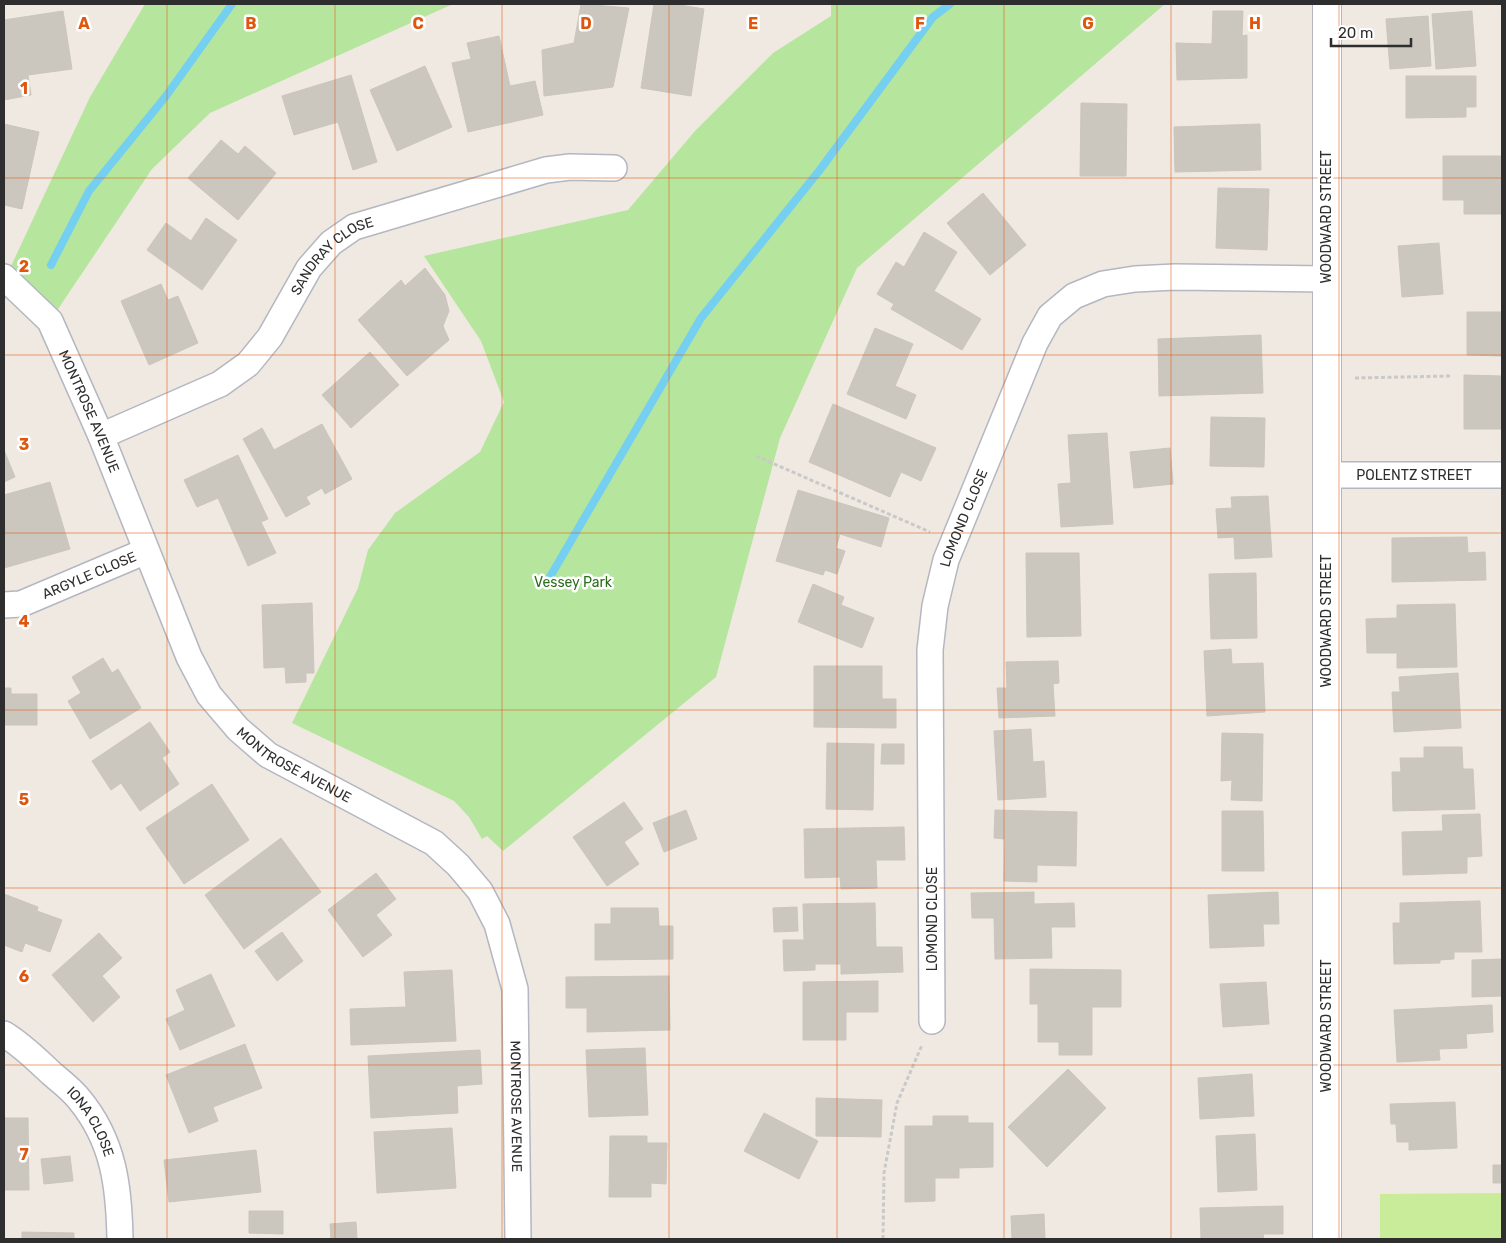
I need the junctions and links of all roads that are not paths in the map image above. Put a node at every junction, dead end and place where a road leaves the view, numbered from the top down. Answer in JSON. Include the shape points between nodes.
{"nodes":[{"id":1,"x":1327,"y":4,"type":"edge"},
{"id":2,"x":614,"y":168,"type":"dead end"},
{"id":3,"x":4,"y":277,"type":"edge"},
{"id":4,"x":1326,"y":279,"type":"junction"},
{"id":5,"x":102,"y":436,"type":"junction"},
{"id":6,"x":1326,"y":475,"type":"junction"},
{"id":7,"x":1502,"y":475,"type":"edge"},
{"id":8,"x":146,"y":552,"type":"junction"},
{"id":9,"x":4,"y":605,"type":"edge"},
{"id":10,"x":932,"y":1021,"type":"road end"},
{"id":11,"x":4,"y":1034,"type":"edge"},
{"id":12,"x":120,"y":1239,"type":"edge"},
{"id":13,"x":518,"y":1239,"type":"edge"},
{"id":14,"x":1326,"y":1239,"type":"edge"}],
"edges":[{"from":1,"to":4,"type":"street","name":"WOODWARD STREET"},
{"from":2,"to":5,"type":"street","name":"SANDRAY CLOSE","via":[[546,170],[354,227],[331,243],[309,268],[270,337],[248,364],[220,384]]},
{"from":3,"to":5,"type":"street","name":"MONTROSE AVENUE","via":[[50,321]]},
{"from":4,"to":6,"type":"street","name":"WOODWARD STREET"},
{"from":4,"to":10,"type":"street","name":"LOMOND CLOSE","via":[[1135,279],[1103,284],[1074,296],[1050,316],[1035,343],[946,560],[935,606],[930,650]]},
{"from":5,"to":8,"type":"street","name":"MONTROSE AVENUE"},
{"from":6,"to":7,"type":"street","name":"POLENTZ STREET"},
{"from":6,"to":14,"type":"street","name":"WOODWARD STREET"},
{"from":8,"to":9,"type":"street","name":"ARGYLE CLOSE","via":[[21,604]]},
{"from":8,"to":13,"type":"street","name":"MONTROSE AVENUE","via":[[189,657],[209,695],[238,729],[268,755],[434,843],[480,891],[498,924],[515,989]]},
{"from":11,"to":12,"type":"street","name":"IONA CLOSE","via":[[19,1043],[79,1099],[101,1132],[114,1167]]}]}
